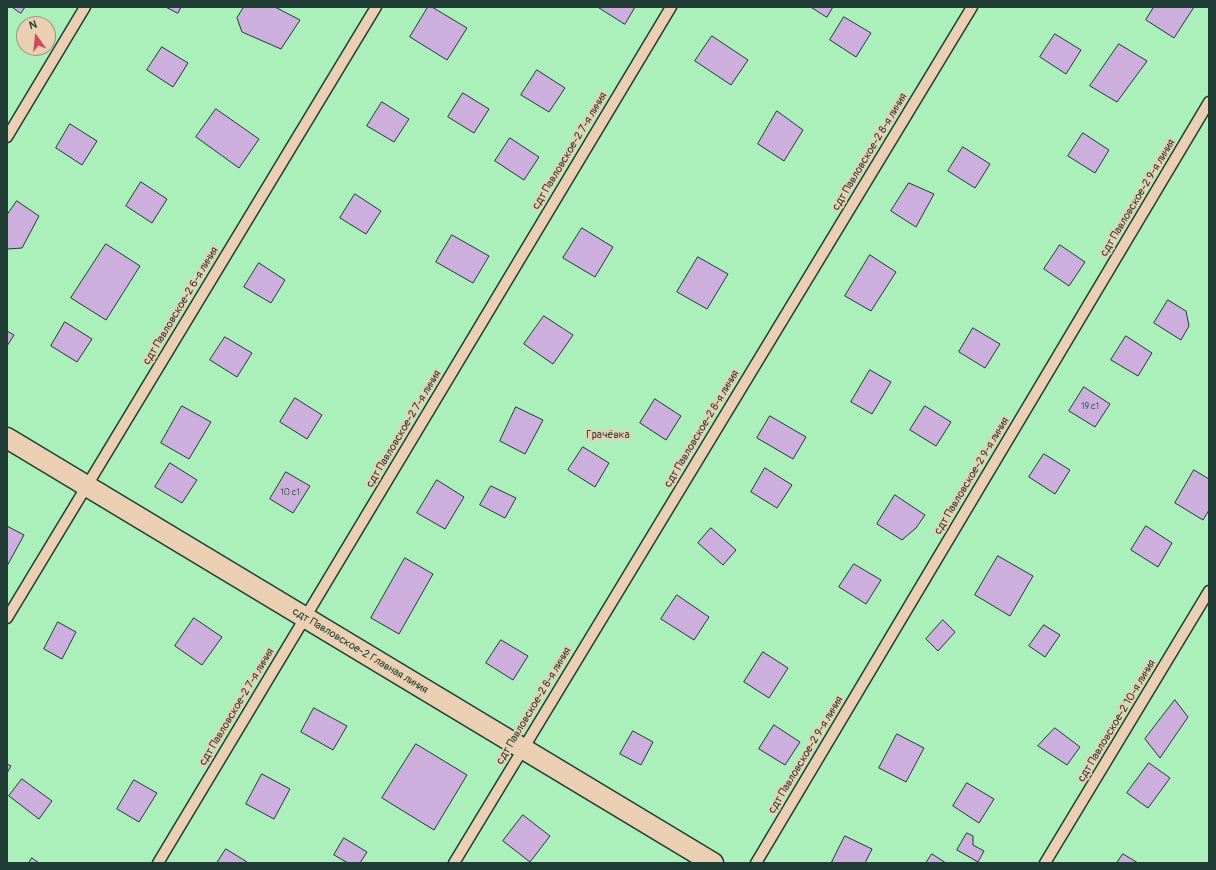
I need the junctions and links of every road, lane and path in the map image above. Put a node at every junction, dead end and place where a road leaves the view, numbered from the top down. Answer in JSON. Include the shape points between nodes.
{"nodes":[{"id":1,"x":85,"y":7,"type":"edge"},
{"id":2,"x":376,"y":7,"type":"edge"},
{"id":3,"x":671,"y":7,"type":"edge"},
{"id":4,"x":972,"y":7,"type":"edge"},
{"id":5,"x":1209,"y":102,"type":"edge"},
{"id":6,"x":7,"y":137,"type":"edge"},
{"id":7,"x":7,"y":438,"type":"edge"},
{"id":8,"x":87,"y":486,"type":"junction"},
{"id":9,"x":1209,"y":591,"type":"edge"},
{"id":10,"x":305,"y":617,"type":"junction"},
{"id":11,"x":7,"y":618,"type":"edge"},
{"id":12,"x":522,"y":748,"type":"junction"},
{"id":13,"x":158,"y":863,"type":"edge"},
{"id":14,"x":454,"y":863,"type":"edge"},
{"id":15,"x":713,"y":863,"type":"edge"},
{"id":16,"x":756,"y":863,"type":"edge"},
{"id":17,"x":1046,"y":863,"type":"edge"}],
"edges":[{"from":1,"to":6,"type":"lane"},
{"from":2,"to":8,"type":"lane","name":"сдт Павловское-2 6-я линия"},
{"from":3,"to":10,"type":"lane","name":"сдт Павловское-2 7-я линия"},
{"from":4,"to":12,"type":"lane","name":"сдт Павловское-2 8-я линия"},
{"from":5,"to":16,"type":"lane","name":"сдт Павловское-2 9-я линия"},
{"from":7,"to":8,"type":"street","name":"сдт Павловское-2 Главная линия"},
{"from":8,"to":10,"type":"street","name":"сдт Павловское-2 Главная линия"},
{"from":8,"to":11,"type":"lane","name":"сдт Павловское-2 6-я линия"},
{"from":9,"to":17,"type":"lane","name":"сдт Павловское-2 10-я линия"},
{"from":10,"to":12,"type":"street","name":"сдт Павловское-2 Главная линия"},
{"from":10,"to":13,"type":"lane","name":"сдт Павловское-2 7-я линия"},
{"from":12,"to":14,"type":"lane","name":"сдт Павловское-2 8-я линия"},
{"from":12,"to":15,"type":"street","name":"сдт Павловское-2 Главная линия"}]}
